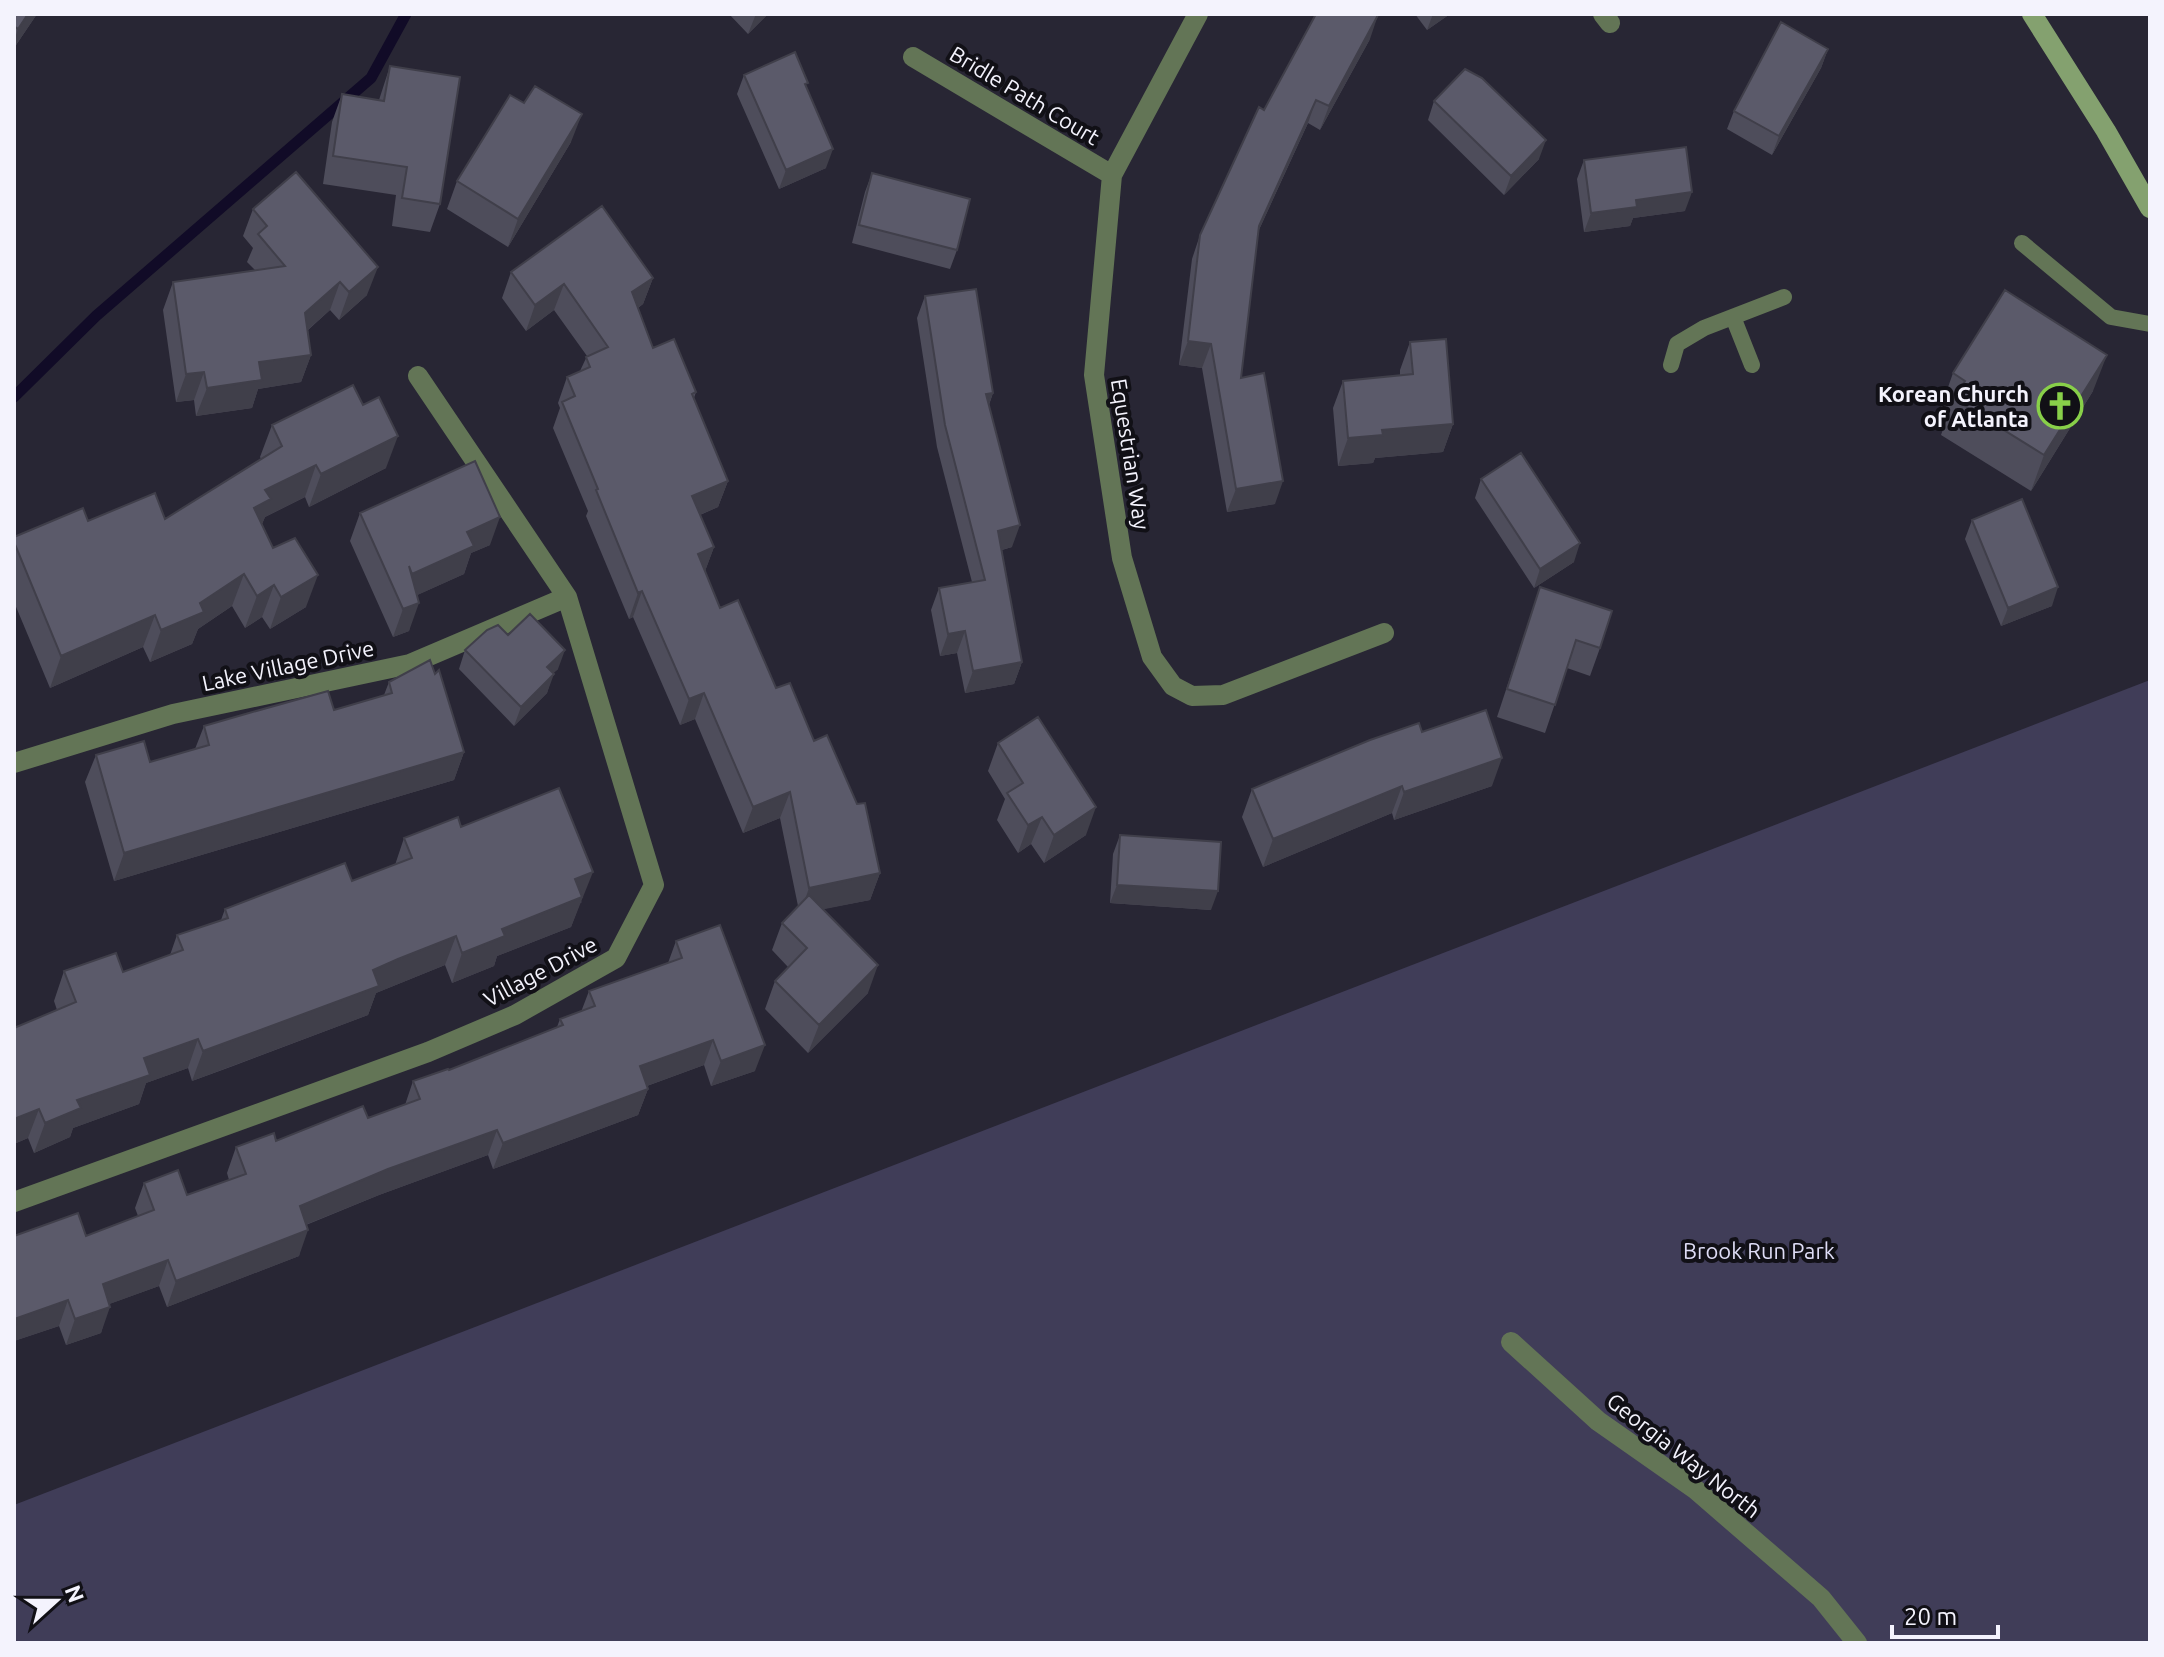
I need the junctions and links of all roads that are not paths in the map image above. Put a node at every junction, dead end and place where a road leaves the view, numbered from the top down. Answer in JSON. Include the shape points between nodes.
{"nodes":[{"id":1,"x":1198,"y":14,"type":"edge"},
{"id":2,"x":2032,"y":14,"type":"edge"},
{"id":3,"x":913,"y":57,"type":"dead end"},
{"id":4,"x":1112,"y":175,"type":"junction"},
{"id":5,"x":2150,"y":208,"type":"edge"},
{"id":6,"x":2022,"y":243,"type":"dead end"},
{"id":7,"x":1784,"y":297,"type":"dead end"},
{"id":8,"x":1733,"y":317,"type":"junction"},
{"id":9,"x":2150,"y":324,"type":"edge"},
{"id":10,"x":1671,"y":365,"type":"dead end"},
{"id":11,"x":1752,"y":365,"type":"dead end"},
{"id":12,"x":418,"y":376,"type":"dead end"},
{"id":13,"x":567,"y":597,"type":"junction"},
{"id":14,"x":1384,"y":633,"type":"dead end"},
{"id":15,"x":14,"y":763,"type":"edge"},
{"id":16,"x":14,"y":1202,"type":"edge"},
{"id":17,"x":1511,"y":1342,"type":"dead end"},
{"id":18,"x":1857,"y":1643,"type":"edge"}],
"edges":[{"from":1,"to":4,"type":"street","name":"Equestrian Way"},
{"from":2,"to":5,"type":"street"},
{"from":3,"to":4,"type":"street","name":"Bridle Path Court"},
{"from":4,"to":14,"type":"street","name":"Equestrian Way","via":[[1094,375],[1122,558],[1152,657],[1173,686],[1192,696],[1223,695]]},
{"from":6,"to":9,"type":"lane","via":[[2111,317]]},
{"from":7,"to":8,"type":"lane"},
{"from":8,"to":10,"type":"lane","via":[[1677,344]]},
{"from":8,"to":11,"type":"lane"},
{"from":12,"to":13,"type":"street","name":"Village Drive"},
{"from":13,"to":15,"type":"street","name":"Lake Village Drive","via":[[410,664],[173,714]]},
{"from":13,"to":16,"type":"street","name":"Village Drive","via":[[654,885],[616,958],[515,1015],[428,1052]]},
{"from":17,"to":18,"type":"street","name":"Georgia Way North","via":[[1598,1421],[1695,1489],[1821,1598]]}]}
